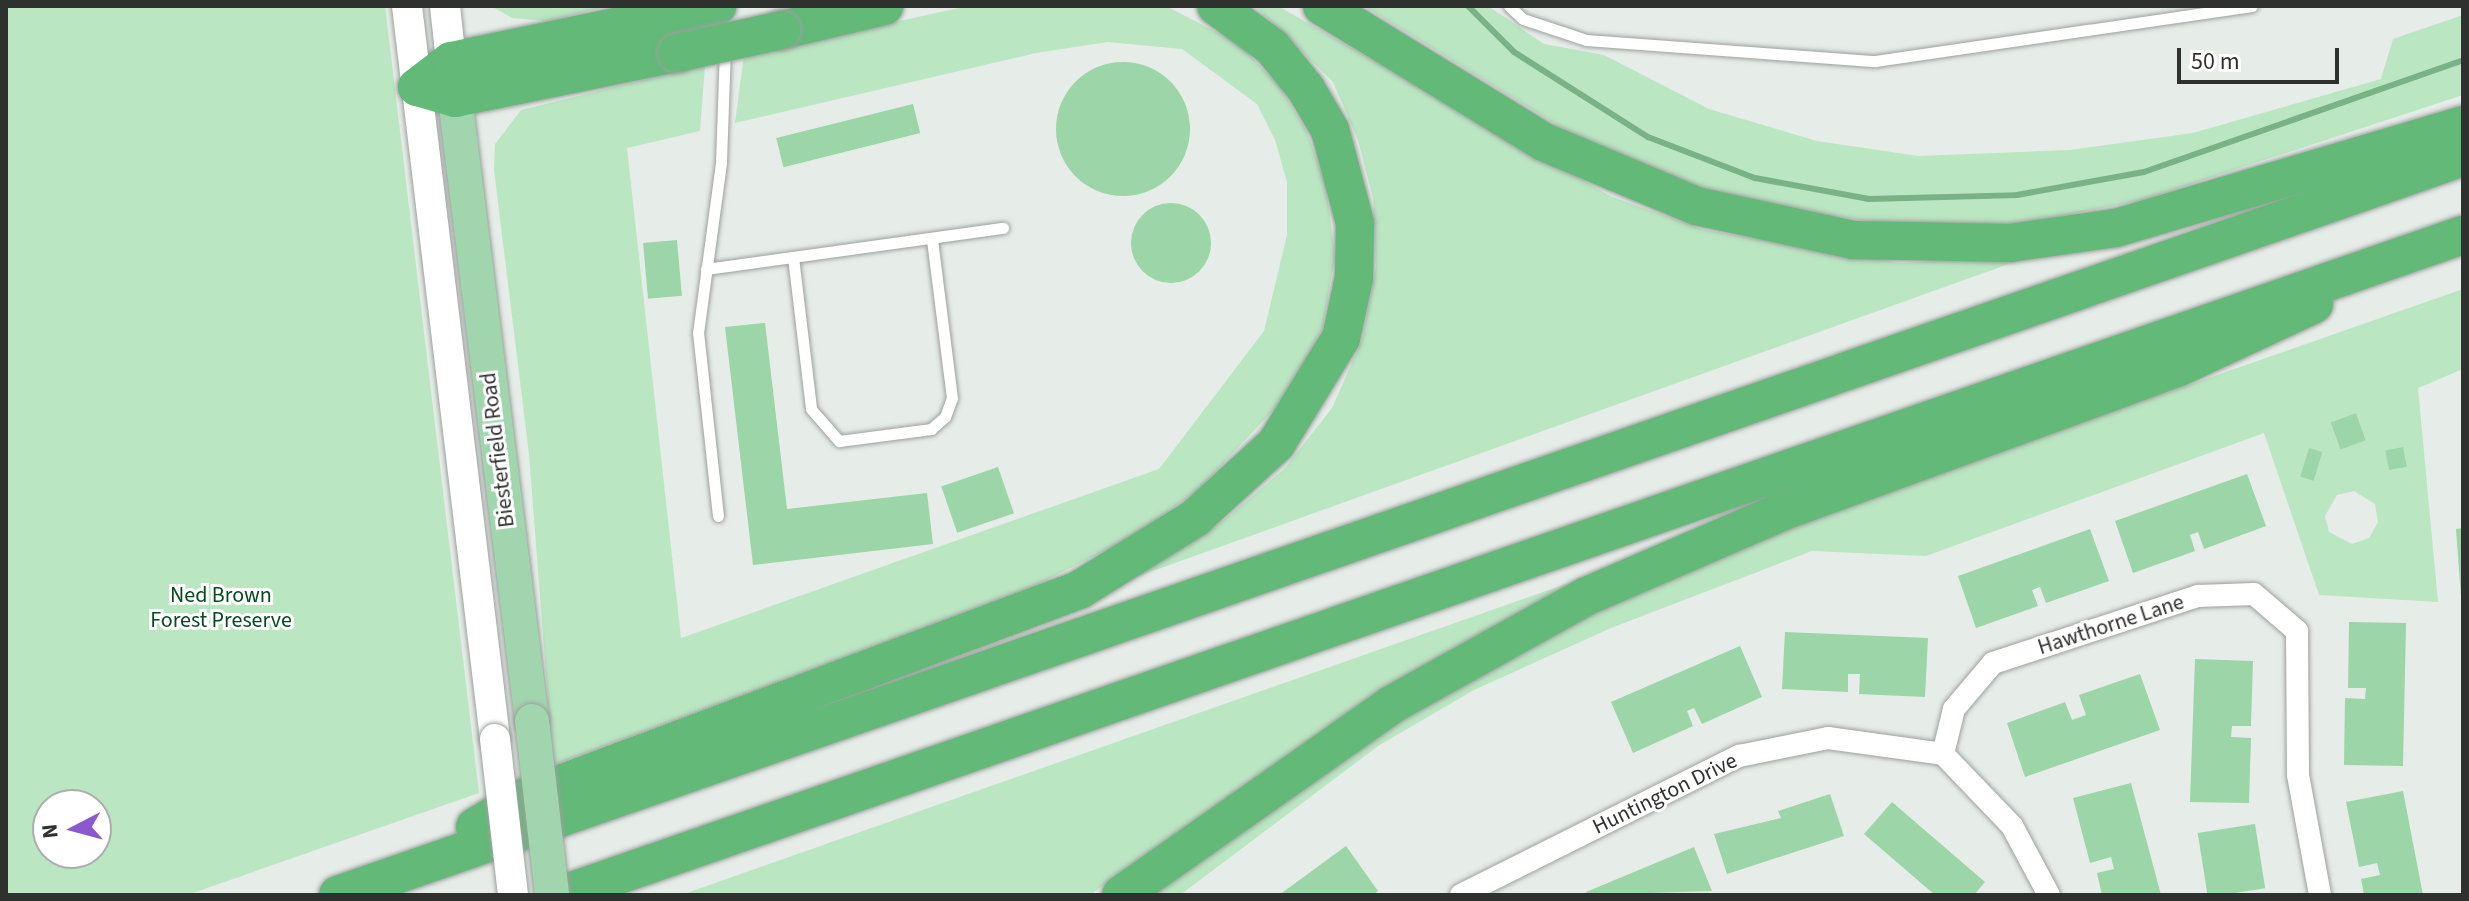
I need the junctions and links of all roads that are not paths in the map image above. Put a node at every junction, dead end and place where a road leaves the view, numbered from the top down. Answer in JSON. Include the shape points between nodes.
{"nodes":[{"id":1,"x":407,"y":6,"type":"edge"},
{"id":2,"x":445,"y":6,"type":"edge"},
{"id":3,"x":727,"y":6,"type":"edge"},
{"id":4,"x":884,"y":6,"type":"edge"},
{"id":5,"x":1216,"y":6,"type":"edge"},
{"id":6,"x":1322,"y":6,"type":"edge"},
{"id":7,"x":1509,"y":6,"type":"edge"},
{"id":8,"x":2252,"y":6,"type":"edge"},
{"id":9,"x":700,"y":10,"type":"edge"},
{"id":10,"x":451,"y":61,"type":"junction"},
{"id":11,"x":417,"y":87,"type":"junction"},
{"id":12,"x":455,"y":98,"type":"junction"},
{"id":13,"x":2463,"y":125,"type":"edge"},
{"id":14,"x":2463,"y":157,"type":"edge"},
{"id":15,"x":1003,"y":228,"type":"dead end"},
{"id":16,"x":932,"y":239,"type":"junction"},
{"id":17,"x":2449,"y":240,"type":"edge"},
{"id":18,"x":793,"y":257,"type":"junction"},
{"id":19,"x":706,"y":269,"type":"junction"},
{"id":20,"x":718,"y":516,"type":"dead end"},
{"id":21,"x":1943,"y":754,"type":"junction"},
{"id":22,"x":394,"y":878,"type":"junction"},
{"id":23,"x":338,"y":895,"type":"edge"},
{"id":24,"x":513,"y":895,"type":"edge"},
{"id":25,"x":552,"y":895,"type":"edge"},
{"id":26,"x":561,"y":895,"type":"edge"},
{"id":27,"x":1121,"y":895,"type":"edge"},
{"id":28,"x":1461,"y":895,"type":"edge"},
{"id":29,"x":2049,"y":895,"type":"edge"},
{"id":30,"x":2320,"y":895,"type":"edge"}],
"edges":[{"from":1,"to":11,"type":"main road","name":"Biesterfield Road"},
{"from":2,"to":10,"type":"main road","name":"Biesterfield Road"},
{"from":3,"to":19,"type":"lane","via":[[721,162]]},
{"from":4,"to":12,"type":"highway","bridge":true},
{"from":5,"to":22,"type":"highway","via":[[1272,47],[1306,89],[1330,130],[1355,223],[1354,278],[1341,338],[1312,394],[1246,477],[1195,518],[1079,590],[523,798]]},
{"from":6,"to":13,"type":"highway","via":[[1544,142],[1696,206],[1853,240],[2010,243],[2116,228]]},
{"from":7,"to":8,"type":"lane","via":[[1523,19],[1586,40],[1875,61]]},
{"from":9,"to":10,"type":"highway"},
{"from":10,"to":11,"type":"highway"},
{"from":10,"to":12,"type":"main road","name":"Biesterfield Road"},
{"from":11,"to":12,"type":"highway"},
{"from":11,"to":24,"type":"main road","name":"Biesterfield Road","bridge":true},
{"from":12,"to":25,"type":"main road","name":"Biesterfield Road","bridge":true},
{"from":14,"to":22,"type":"highway"},
{"from":15,"to":16,"type":"lane"},
{"from":16,"to":18,"type":"lane"},
{"from":16,"to":18,"type":"lane","via":[[952,398],[945,417],[931,429],[839,441],[811,409]]},
{"from":17,"to":26,"type":"highway"},
{"from":17,"to":27,"type":"highway","via":[[2177,368],[1781,512],[1587,596],[1391,705]]},
{"from":18,"to":19,"type":"lane"},
{"from":19,"to":20,"type":"lane","via":[[698,333]]},
{"from":21,"to":28,"type":"street","name":"Huntington Drive","via":[[1828,738],[1739,756]]},
{"from":21,"to":29,"type":"street","via":[[2012,826]]},
{"from":21,"to":30,"type":"street","name":"Hawthorne Lane","via":[[1954,709],[1993,663],[2198,596],[2254,594],[2297,631],[2298,775]]},
{"from":22,"to":23,"type":"highway"}]}
